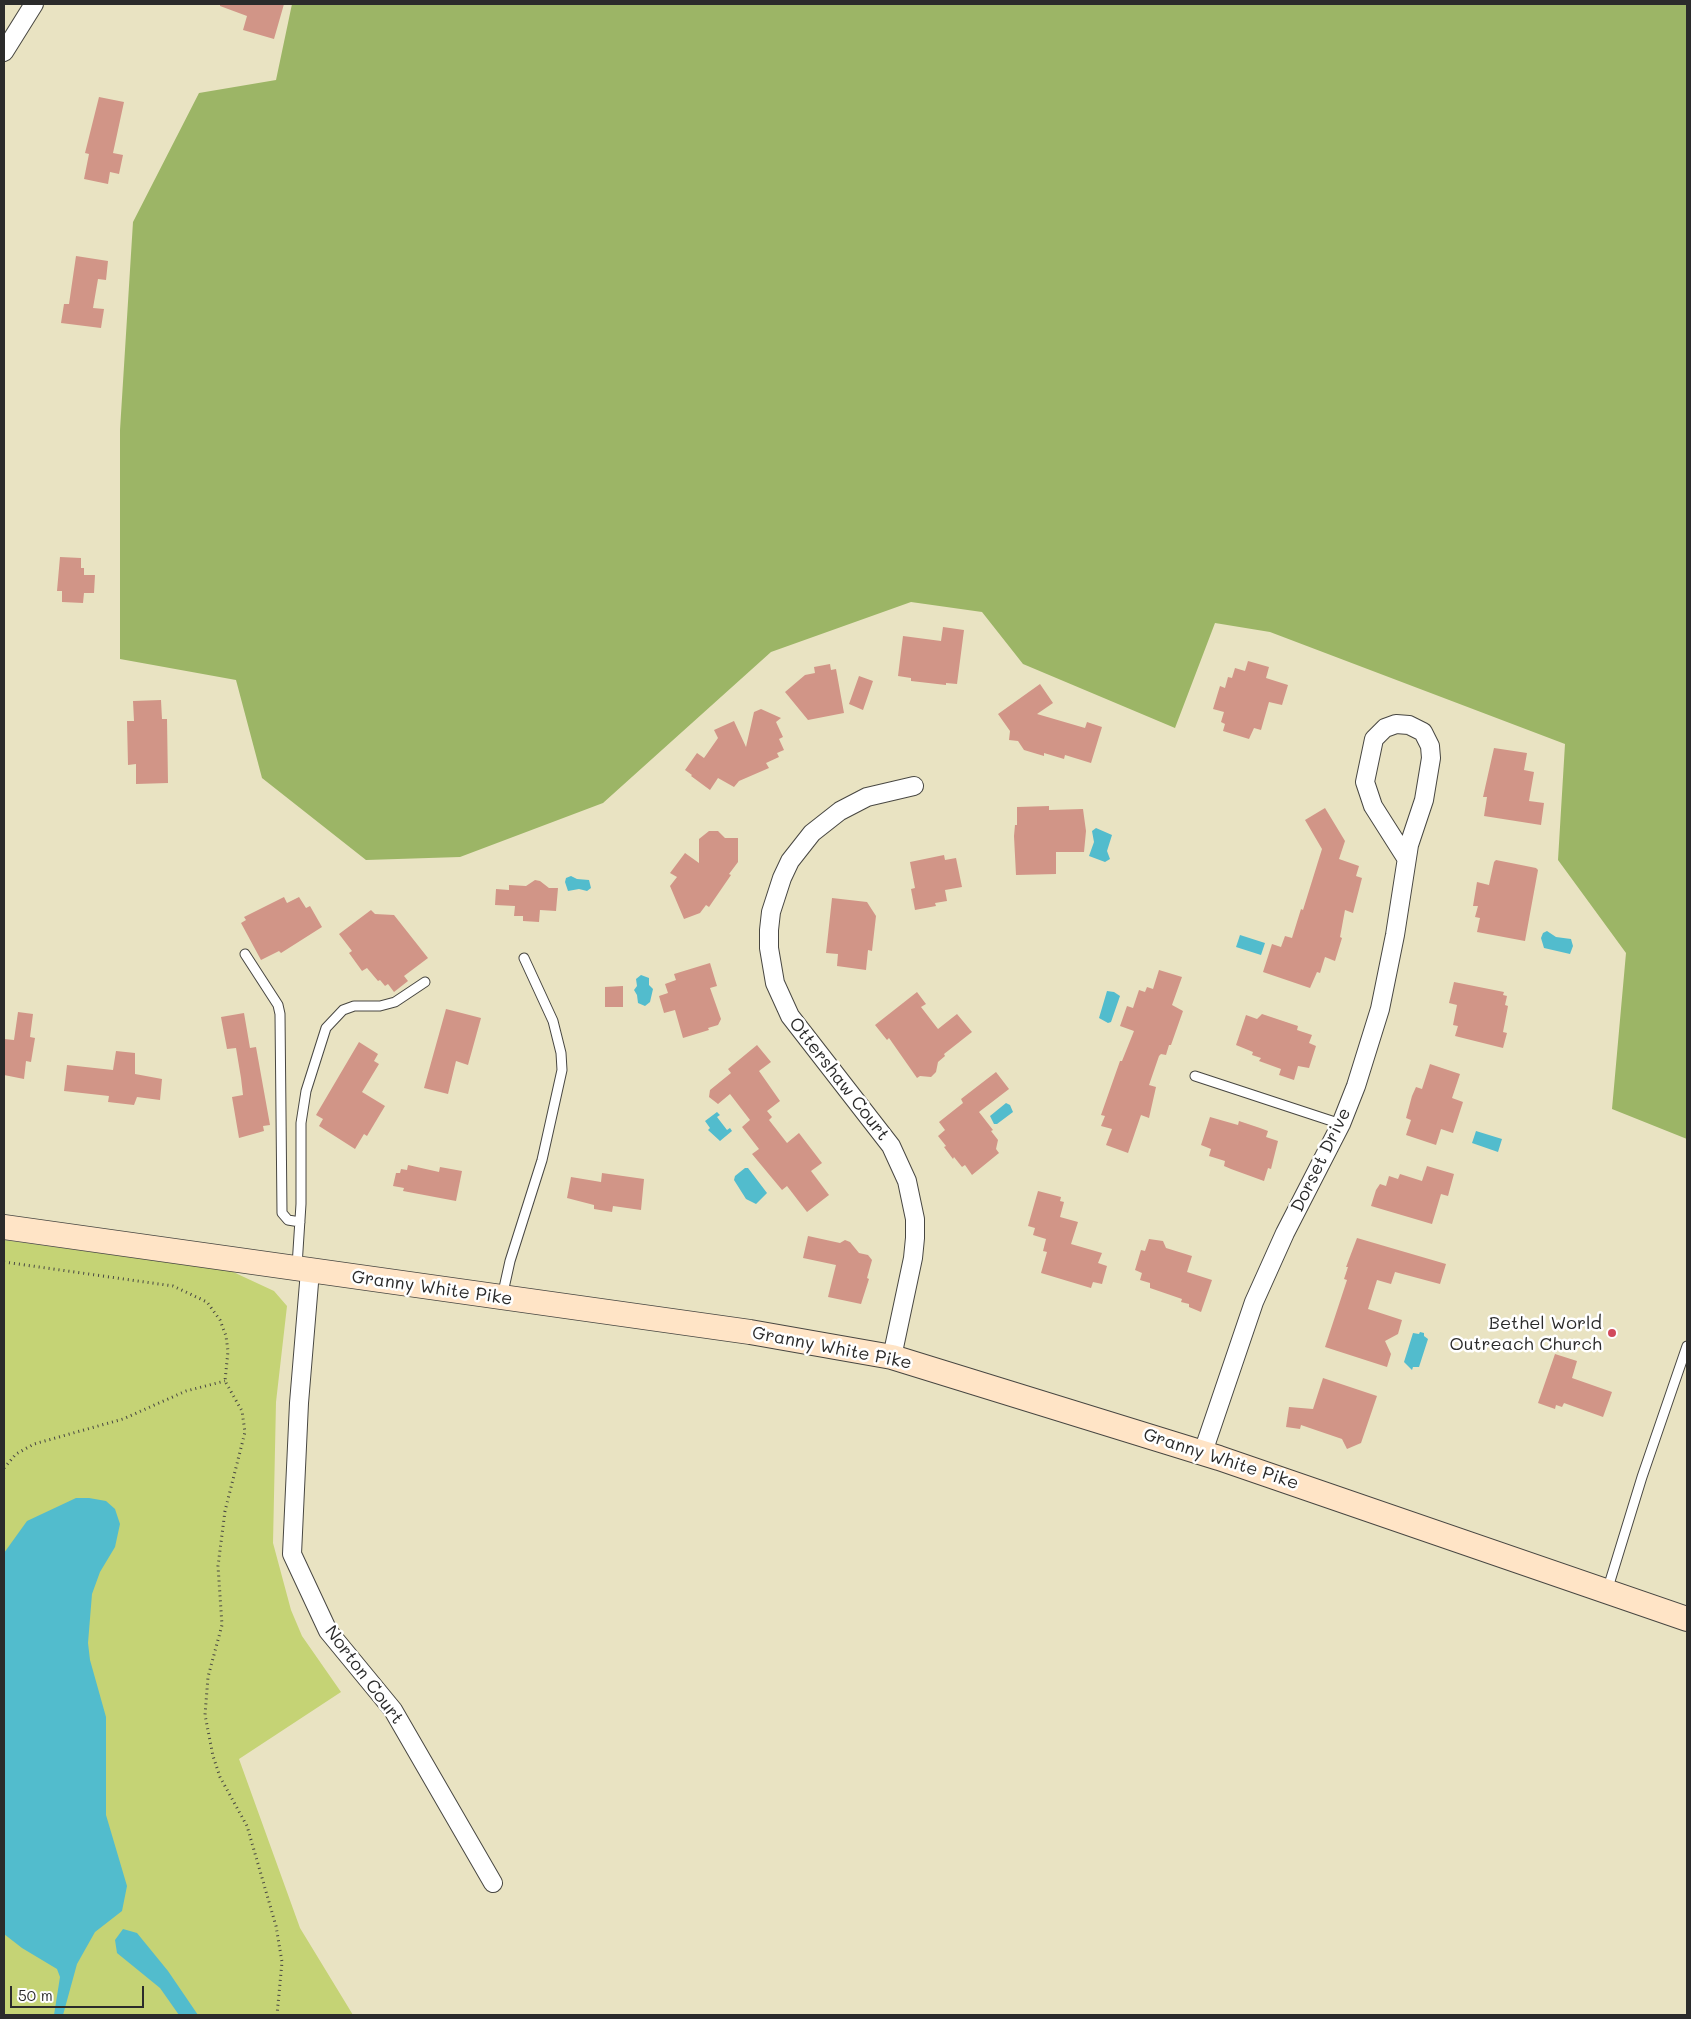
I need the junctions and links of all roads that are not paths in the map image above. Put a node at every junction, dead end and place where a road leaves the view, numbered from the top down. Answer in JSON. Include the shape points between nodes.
{"nodes":[{"id":1,"x":34,"y":4,"type":"edge"},
{"id":2,"x":4,"y":52,"type":"edge"},
{"id":3,"x":914,"y":786,"type":"dead end"},
{"id":4,"x":1406,"y":858,"type":"junction"},
{"id":5,"x":245,"y":954,"type":"dead end"},
{"id":6,"x":524,"y":958,"type":"dead end"},
{"id":7,"x":425,"y":982,"type":"dead end"},
{"id":8,"x":1195,"y":1076,"type":"dead end"},
{"id":9,"x":1341,"y":1124,"type":"junction"},
{"id":10,"x":300,"y":1222,"type":"junction"},
{"id":11,"x":4,"y":1228,"type":"edge"},
{"id":12,"x":303,"y":1270,"type":"junction"},
{"id":13,"x":502,"y":1297,"type":"junction"},
{"id":14,"x":1687,"y":1346,"type":"edge"},
{"id":15,"x":892,"y":1356,"type":"junction"},
{"id":16,"x":1203,"y":1452,"type":"junction"},
{"id":17,"x":1607,"y":1592,"type":"junction"},
{"id":18,"x":1687,"y":1619,"type":"edge"},
{"id":19,"x":493,"y":1883,"type":"dead end"}],
"edges":[{"from":1,"to":2,"type":"street"},
{"from":3,"to":15,"type":"street","name":"Ottershaw Court","via":[[867,797],[840,811],[812,833],[800,846],[782,878],[773,903],[769,930],[775,983],[790,1016],[891,1146],[907,1181],[915,1238]]},
{"from":4,"to":4,"type":"street","name":"Dorset Drive","via":[[1424,800],[1431,750],[1427,738],[1417,728],[1396,724],[1385,728],[1374,739],[1365,782],[1373,806]]},
{"from":4,"to":9,"type":"street","name":"Dorset Drive","via":[[1380,1009]]},
{"from":5,"to":10,"type":"lane","via":[[278,1005],[280,1014],[282,1213],[288,1220]]},
{"from":6,"to":13,"type":"lane","via":[[553,1021],[562,1070],[542,1160]]},
{"from":7,"to":10,"type":"lane","via":[[396,1002],[343,1010],[326,1028],[304,1100],[300,1142]]},
{"from":8,"to":9,"type":"lane"},
{"from":9,"to":16,"type":"street","name":"Dorset Drive","via":[[1261,1285]]},
{"from":10,"to":12,"type":"lane"},
{"from":11,"to":12,"type":"main road","name":"Granny White Pike"},
{"from":12,"to":13,"type":"main road","name":"Granny White Pike"},
{"from":12,"to":19,"type":"street","name":"Norton Court","via":[[292,1554],[328,1631],[393,1710]]},
{"from":13,"to":15,"type":"main road","name":"Granny White Pike"},
{"from":14,"to":17,"type":"lane"},
{"from":15,"to":16,"type":"main road","name":"Granny White Pike"},
{"from":16,"to":17,"type":"main road","name":"Granny White Pike"},
{"from":17,"to":18,"type":"main road","name":"Granny White Pike"}]}
